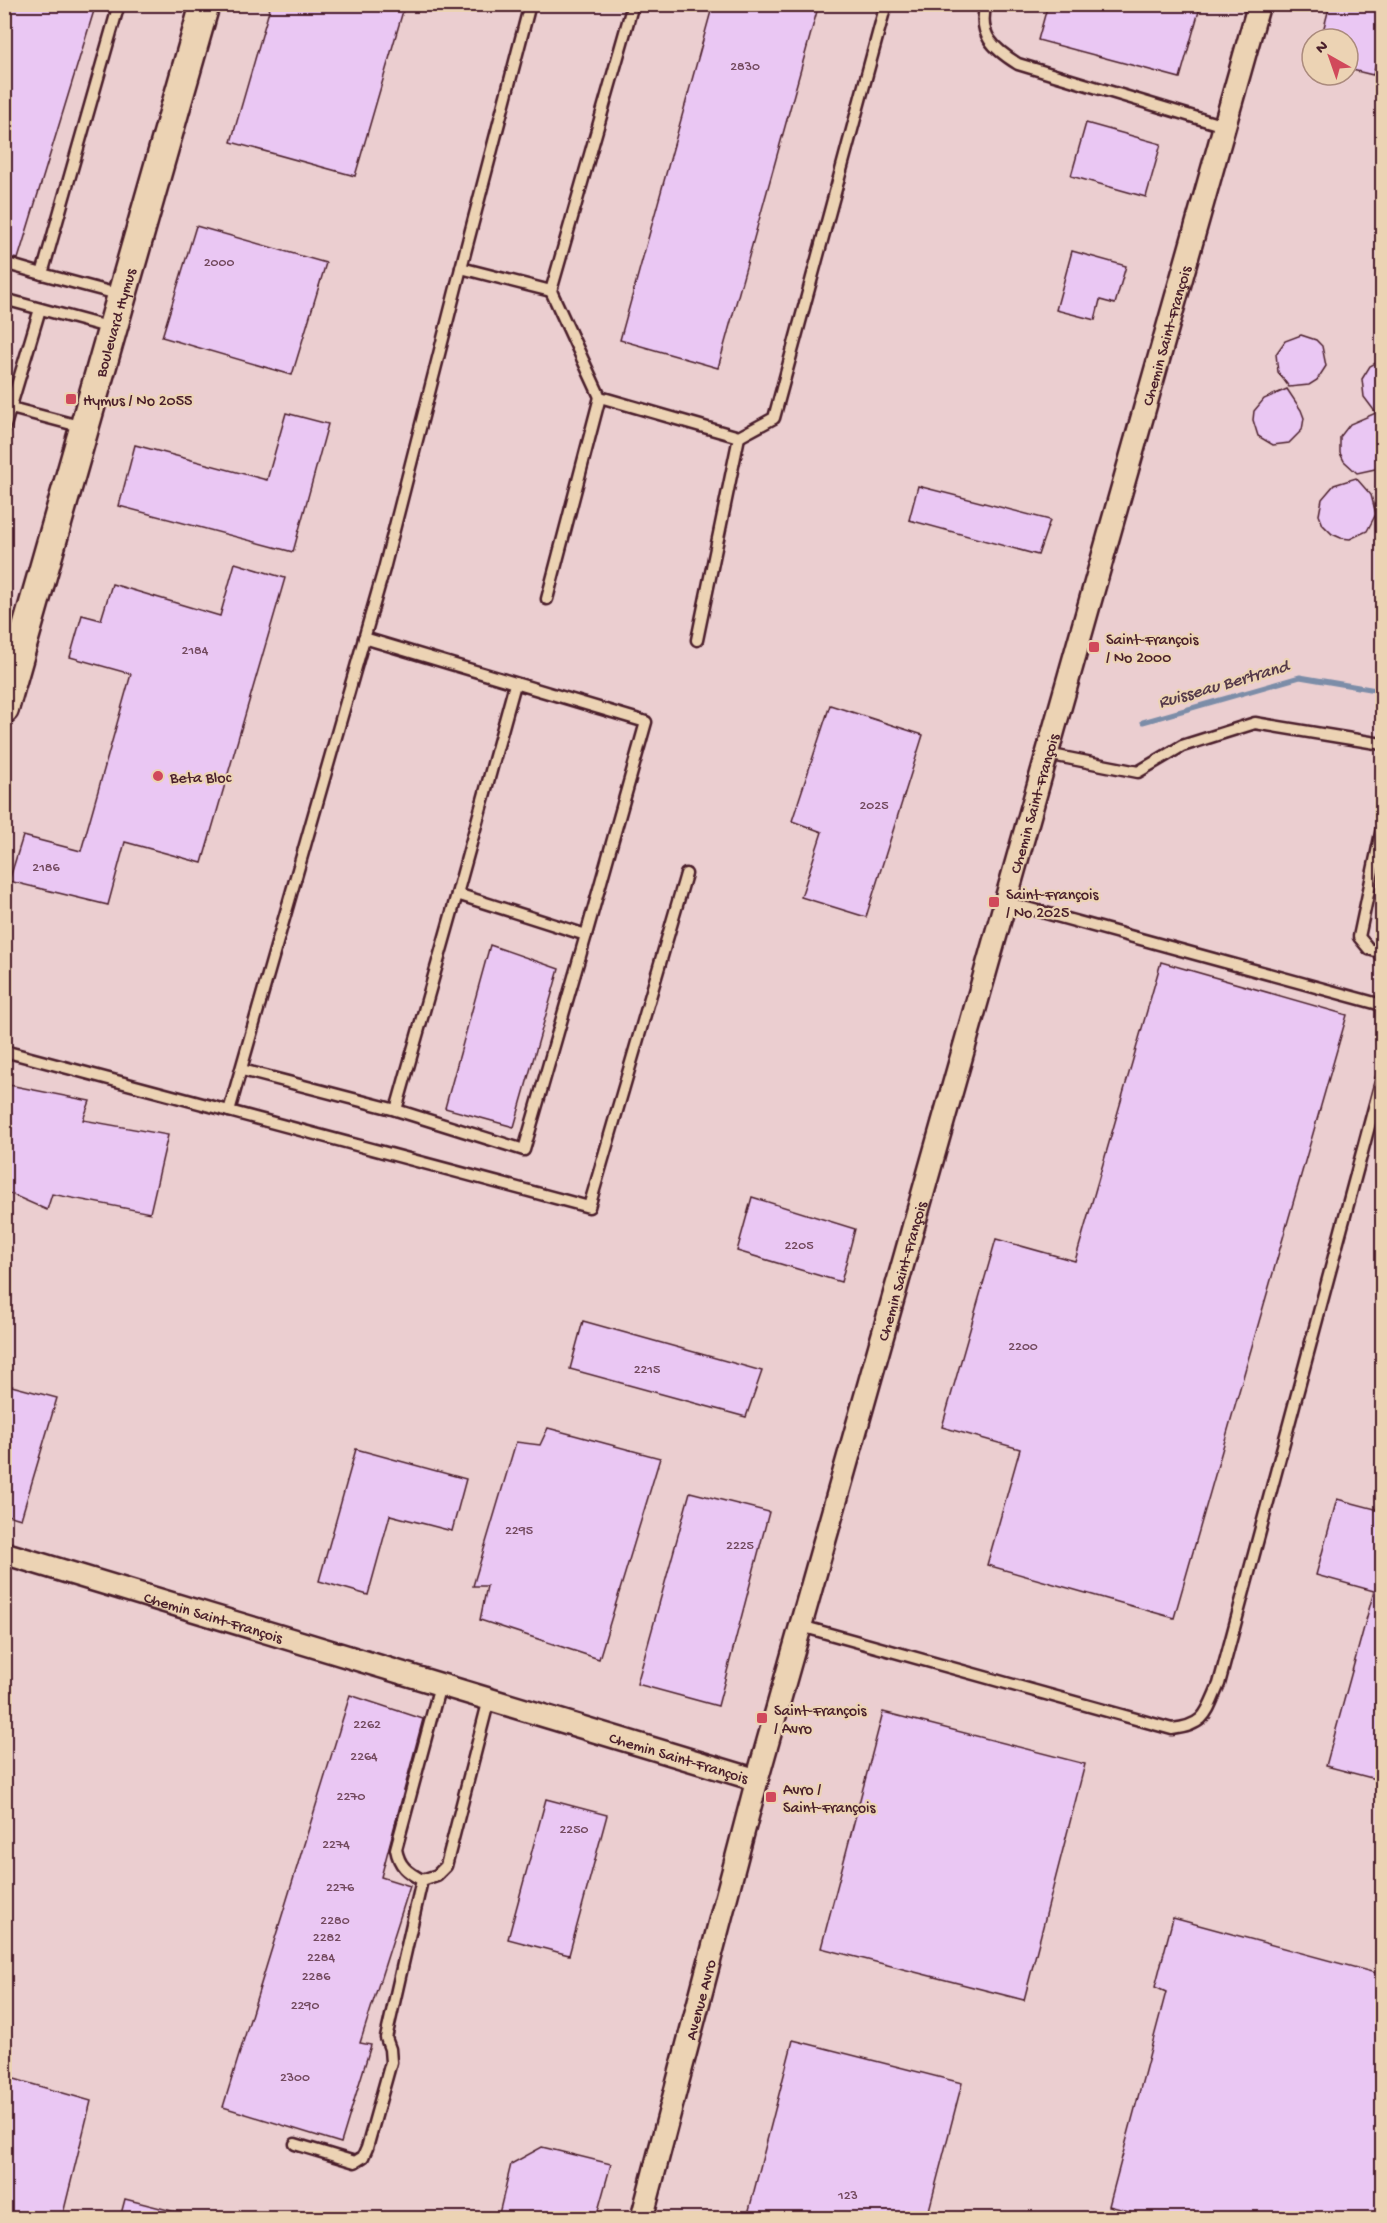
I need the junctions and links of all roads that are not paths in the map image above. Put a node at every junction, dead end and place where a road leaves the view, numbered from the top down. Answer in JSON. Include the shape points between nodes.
{"nodes":[{"id":1,"x":119,"y":4,"type":"edge"},
{"id":2,"x":205,"y":4,"type":"edge"},
{"id":3,"x":530,"y":4,"type":"edge"},
{"id":4,"x":633,"y":4,"type":"edge"},
{"id":5,"x":886,"y":4,"type":"edge"},
{"id":6,"x":986,"y":4,"type":"edge"},
{"id":7,"x":1259,"y":4,"type":"edge"},
{"id":8,"x":1224,"y":126,"type":"junction"},
{"id":9,"x":4,"y":263,"type":"edge"},
{"id":10,"x":461,"y":268,"type":"junction"},
{"id":11,"x":42,"y":274,"type":"junction"},
{"id":12,"x":551,"y":291,"type":"junction"},
{"id":13,"x":122,"y":295,"type":"junction"},
{"id":14,"x":4,"y":299,"type":"edge"},
{"id":15,"x":40,"y":309,"type":"junction"},
{"id":16,"x":112,"y":328,"type":"junction"},
{"id":17,"x":600,"y":397,"type":"junction"},
{"id":18,"x":11,"y":408,"type":"junction"},
{"id":19,"x":84,"y":428,"type":"junction"},
{"id":20,"x":4,"y":429,"type":"edge"},
{"id":21,"x":739,"y":437,"type":"junction"},
{"id":22,"x":547,"y":599,"type":"dead end"},
{"id":23,"x":364,"y":638,"type":"junction"},
{"id":24,"x":697,"y":640,"type":"dead end"},
{"id":25,"x":515,"y":684,"type":"junction"},
{"id":26,"x":4,"y":709,"type":"edge"},
{"id":27,"x":1383,"y":744,"type":"edge"},
{"id":28,"x":1047,"y":754,"type":"junction"},
{"id":29,"x":1383,"y":828,"type":"edge"},
{"id":30,"x":686,"y":874,"type":"dead end"},
{"id":31,"x":457,"y":894,"type":"junction"},
{"id":32,"x":1005,"y":902,"type":"junction"},
{"id":33,"x":586,"y":935,"type":"junction"},
{"id":34,"x":1383,"y":953,"type":"edge"},
{"id":35,"x":1383,"y":1005,"type":"edge"},
{"id":36,"x":4,"y":1051,"type":"edge"},
{"id":37,"x":242,"y":1070,"type":"junction"},
{"id":38,"x":1383,"y":1078,"type":"edge"},
{"id":39,"x":396,"y":1110,"type":"junction"},
{"id":40,"x":229,"y":1111,"type":"junction"},
{"id":41,"x":4,"y":1553,"type":"edge"},
{"id":42,"x":801,"y":1626,"type":"junction"},
{"id":43,"x":440,"y":1684,"type":"junction"},
{"id":44,"x":489,"y":1699,"type":"junction"},
{"id":45,"x":757,"y":1780,"type":"junction"},
{"id":46,"x":422,"y":1880,"type":"junction"},
{"id":47,"x":295,"y":2144,"type":"dead end"},
{"id":48,"x":642,"y":2218,"type":"edge"}],
"edges":[{"from":1,"to":11,"type":"lane"},
{"from":2,"to":13,"type":"street","name":"Boulevard Hymus"},
{"from":3,"to":10,"type":"lane"},
{"from":4,"to":12,"type":"lane"},
{"from":5,"to":21,"type":"lane","via":[[774,418]]},
{"from":6,"to":8,"type":"lane","via":[[983,32],[995,50],[1018,64]]},
{"from":7,"to":8,"type":"street","name":"Chemin Saint-François"},
{"from":8,"to":28,"type":"street","name":"Chemin Saint-François"},
{"from":9,"to":11,"type":"lane"},
{"from":10,"to":12,"type":"lane"},
{"from":10,"to":23,"type":"lane"},
{"from":11,"to":13,"type":"lane"},
{"from":12,"to":17,"type":"lane"},
{"from":13,"to":16,"type":"street","name":"Boulevard Hymus"},
{"from":14,"to":15,"type":"lane"},
{"from":15,"to":16,"type":"lane"},
{"from":15,"to":18,"type":"lane"},
{"from":16,"to":19,"type":"street","name":"Boulevard Hymus"},
{"from":17,"to":21,"type":"lane"},
{"from":17,"to":22,"type":"lane"},
{"from":18,"to":19,"type":"lane"},
{"from":18,"to":20,"type":"lane"},
{"from":19,"to":26,"type":"street","name":"Boulevard Hymus"},
{"from":21,"to":24,"type":"lane"},
{"from":23,"to":25,"type":"lane"},
{"from":23,"to":37,"type":"lane"},
{"from":25,"to":31,"type":"lane"},
{"from":25,"to":33,"type":"lane","via":[[646,722]]},
{"from":27,"to":28,"type":"lane","via":[[1255,723],[1182,746],[1137,772]]},
{"from":28,"to":32,"type":"street","name":"Chemin Saint-François"},
{"from":29,"to":34,"type":"lane","via":[[1359,936],[1369,949]]},
{"from":30,"to":40,"type":"lane","via":[[590,1207]]},
{"from":31,"to":33,"type":"lane"},
{"from":31,"to":39,"type":"lane"},
{"from":32,"to":35,"type":"lane"},
{"from":32,"to":42,"type":"street","name":"Chemin Saint-François"},
{"from":33,"to":39,"type":"lane","via":[[524,1150]]},
{"from":36,"to":40,"type":"lane"},
{"from":37,"to":39,"type":"lane"},
{"from":37,"to":40,"type":"lane"},
{"from":38,"to":42,"type":"lane","via":[[1219,1684],[1206,1714],[1192,1727],[1172,1730]]},
{"from":41,"to":43,"type":"street","name":"Chemin Saint-François"},
{"from":42,"to":45,"type":"street","name":"Chemin Saint-François"},
{"from":43,"to":44,"type":"street","name":"Chemin Saint-François"},
{"from":43,"to":46,"type":"lane","via":[[396,1849],[398,1861],[406,1871]]},
{"from":44,"to":45,"type":"street","name":"Chemin Saint-François"},
{"from":44,"to":46,"type":"lane","via":[[446,1866],[437,1875]]},
{"from":45,"to":48,"type":"street","name":"Avenue Avro"},
{"from":46,"to":47,"type":"lane","via":[[386,2038],[390,2062],[363,2157],[355,2162]]}]}
